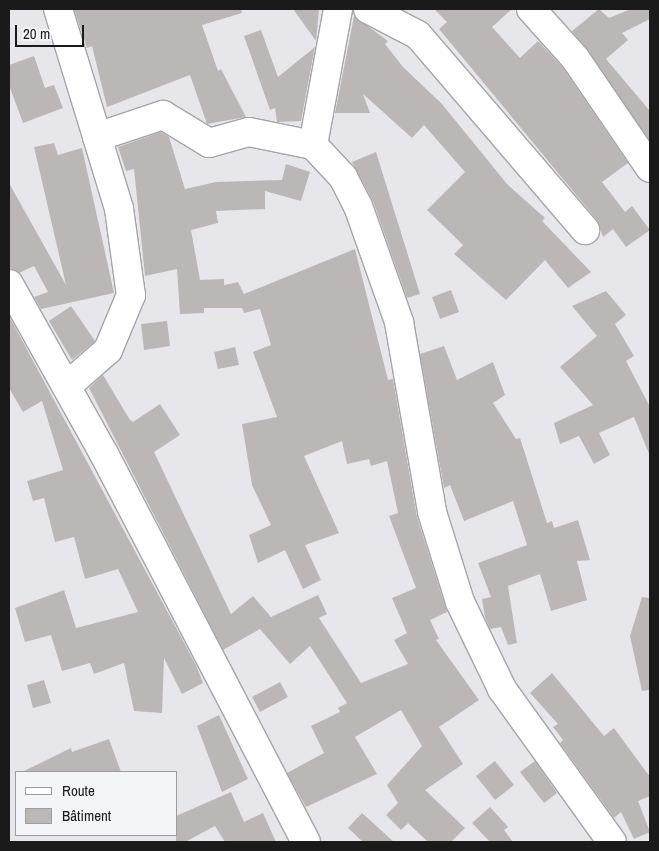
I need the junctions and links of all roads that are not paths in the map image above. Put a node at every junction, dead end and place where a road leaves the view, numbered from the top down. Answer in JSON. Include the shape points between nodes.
{"nodes":[{"id":1,"x":58,"y":9,"type":"edge"},
{"id":2,"x":338,"y":9,"type":"edge"},
{"id":3,"x":368,"y":9,"type":"edge"},
{"id":4,"x":530,"y":9,"type":"edge"},
{"id":5,"x":416,"y":22,"type":"edge"},
{"id":6,"x":97,"y":137,"type":"junction"},
{"id":7,"x":313,"y":145,"type":"junction"},
{"id":8,"x":650,"y":168,"type":"edge"},
{"id":9,"x":585,"y":230,"type":"dead end"},
{"id":10,"x":9,"y":284,"type":"edge"},
{"id":11,"x":67,"y":386,"type":"junction"},
{"id":12,"x":306,"y":842,"type":"edge"},
{"id":13,"x":612,"y":842,"type":"edge"}],
"edges":[{"from":1,"to":6,"type":"street"},
{"from":2,"to":7,"type":"street"},
{"from":3,"to":5,"type":"street"},
{"from":4,"to":8,"type":"street","via":[[575,58]]},
{"from":5,"to":9,"type":"street"},
{"from":6,"to":7,"type":"street","via":[[163,115],[210,142],[249,132]]},
{"from":6,"to":11,"type":"street","via":[[118,210],[131,295],[108,350]]},
{"from":7,"to":13,"type":"street","via":[[343,177],[358,206],[399,322],[432,512],[468,621],[502,689]]},
{"from":10,"to":11,"type":"street"},
{"from":11,"to":12,"type":"street"}]}
